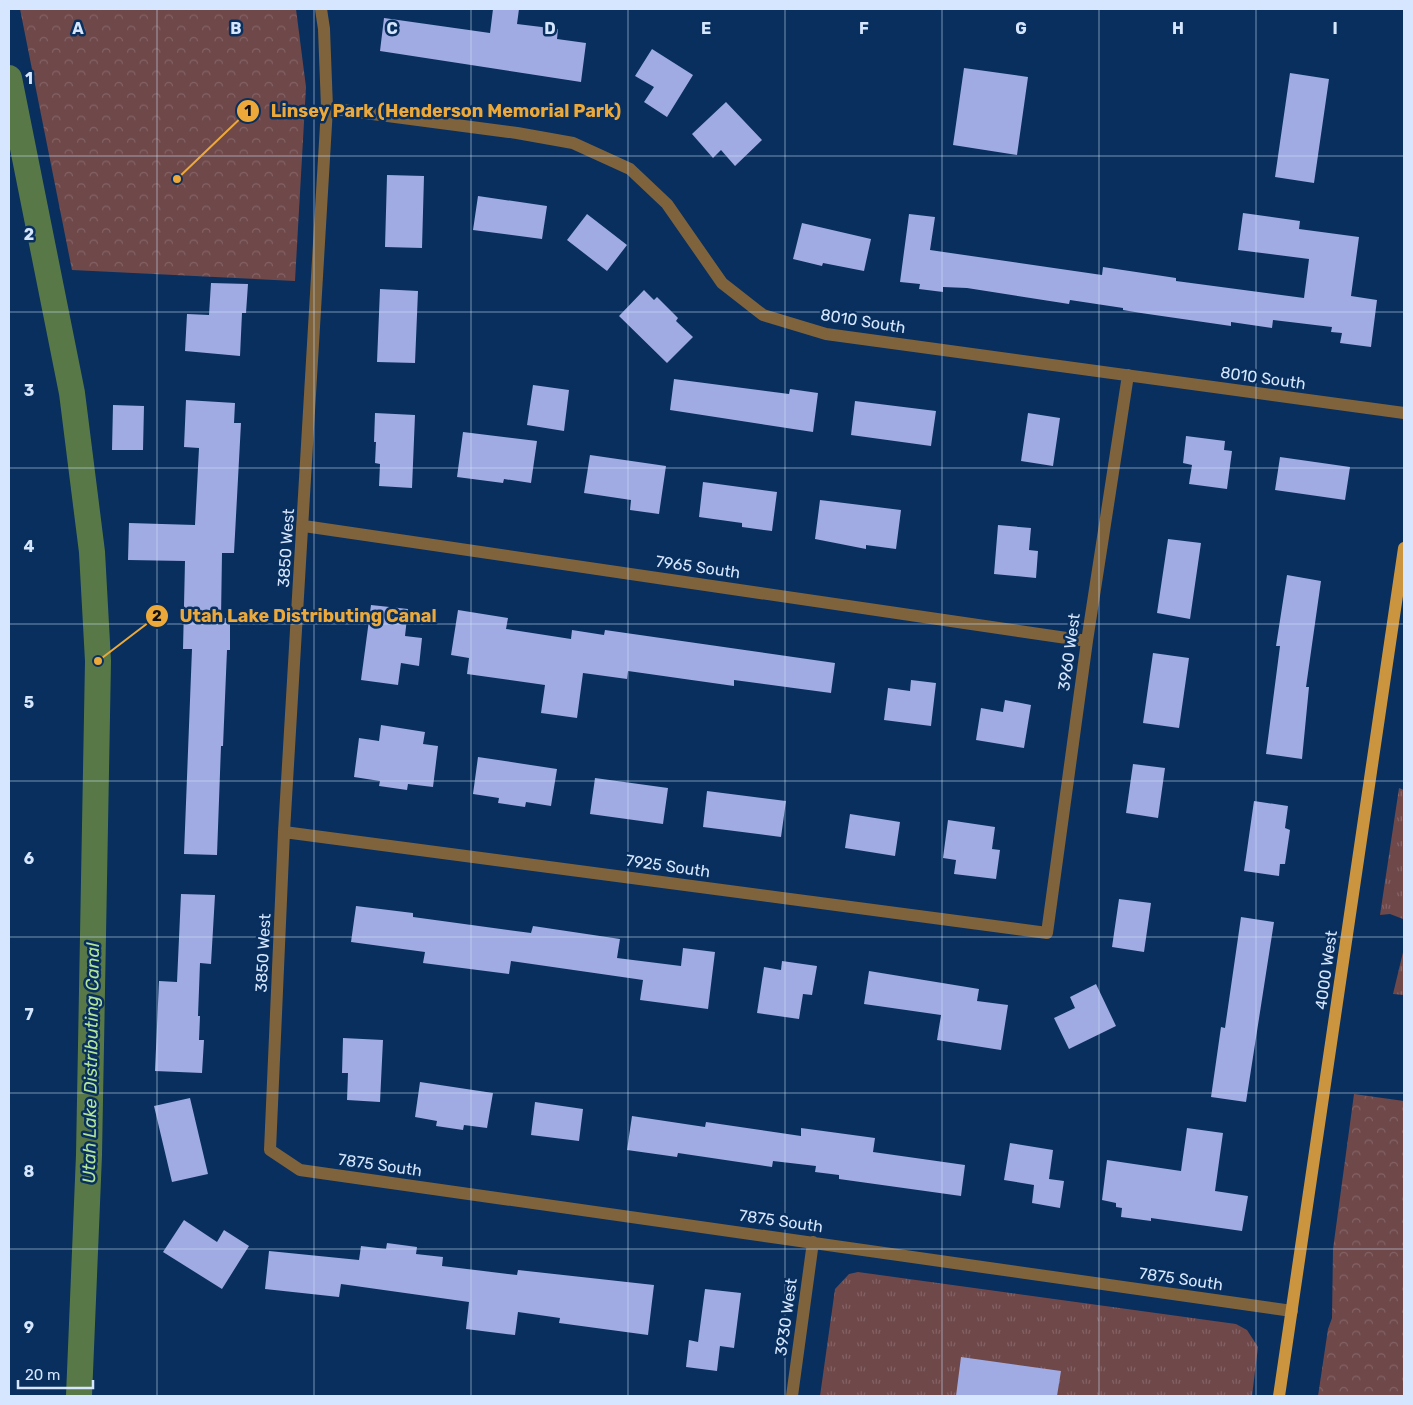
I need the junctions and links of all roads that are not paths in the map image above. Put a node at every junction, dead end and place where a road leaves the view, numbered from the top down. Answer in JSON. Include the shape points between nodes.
{"nodes":[{"id":1,"x":321,"y":9,"type":"edge"},
{"id":2,"x":327,"y":108,"type":"junction"},
{"id":3,"x":1128,"y":375,"type":"junction"},
{"id":4,"x":1404,"y":413,"type":"edge"},
{"id":5,"x":304,"y":526,"type":"junction"},
{"id":6,"x":1404,"y":548,"type":"edge"},
{"id":7,"x":1087,"y":641,"type":"junction"},
{"id":8,"x":284,"y":832,"type":"junction"},
{"id":9,"x":1047,"y":933,"type":"joint"},
{"id":10,"x":270,"y":1150,"type":"joint"},
{"id":11,"x":813,"y":1242,"type":"junction"},
{"id":12,"x":1292,"y":1311,"type":"junction"},
{"id":13,"x":792,"y":1396,"type":"edge"},
{"id":14,"x":1279,"y":1396,"type":"edge"}],
"edges":[{"from":1,"to":2,"type":"street","name":"3850 West"},
{"from":2,"to":3,"type":"street","name":"8010 South","via":[[573,143],[630,168],[667,204],[722,284],[763,314],[826,334]]},
{"from":2,"to":5,"type":"street","name":"3850 West"},
{"from":3,"to":4,"type":"street","name":"8010 South"},
{"from":3,"to":7,"type":"street","name":"3960 West"},
{"from":5,"to":7,"type":"street","name":"7965 South"},
{"from":5,"to":8,"type":"street","name":"3850 West"},
{"from":6,"to":12,"type":"main road","name":"4000 West"},
{"from":7,"to":9,"type":"street","name":"3960 West"},
{"from":8,"to":9,"type":"street","name":"7925 South"},
{"from":8,"to":10,"type":"street","name":"3850 West"},
{"from":10,"to":11,"type":"street","name":"7875 South","via":[[300,1170]]},
{"from":11,"to":12,"type":"street","name":"7875 South"},
{"from":11,"to":13,"type":"street","name":"3930 West"},
{"from":12,"to":14,"type":"main road","name":"4000 West"}]}
